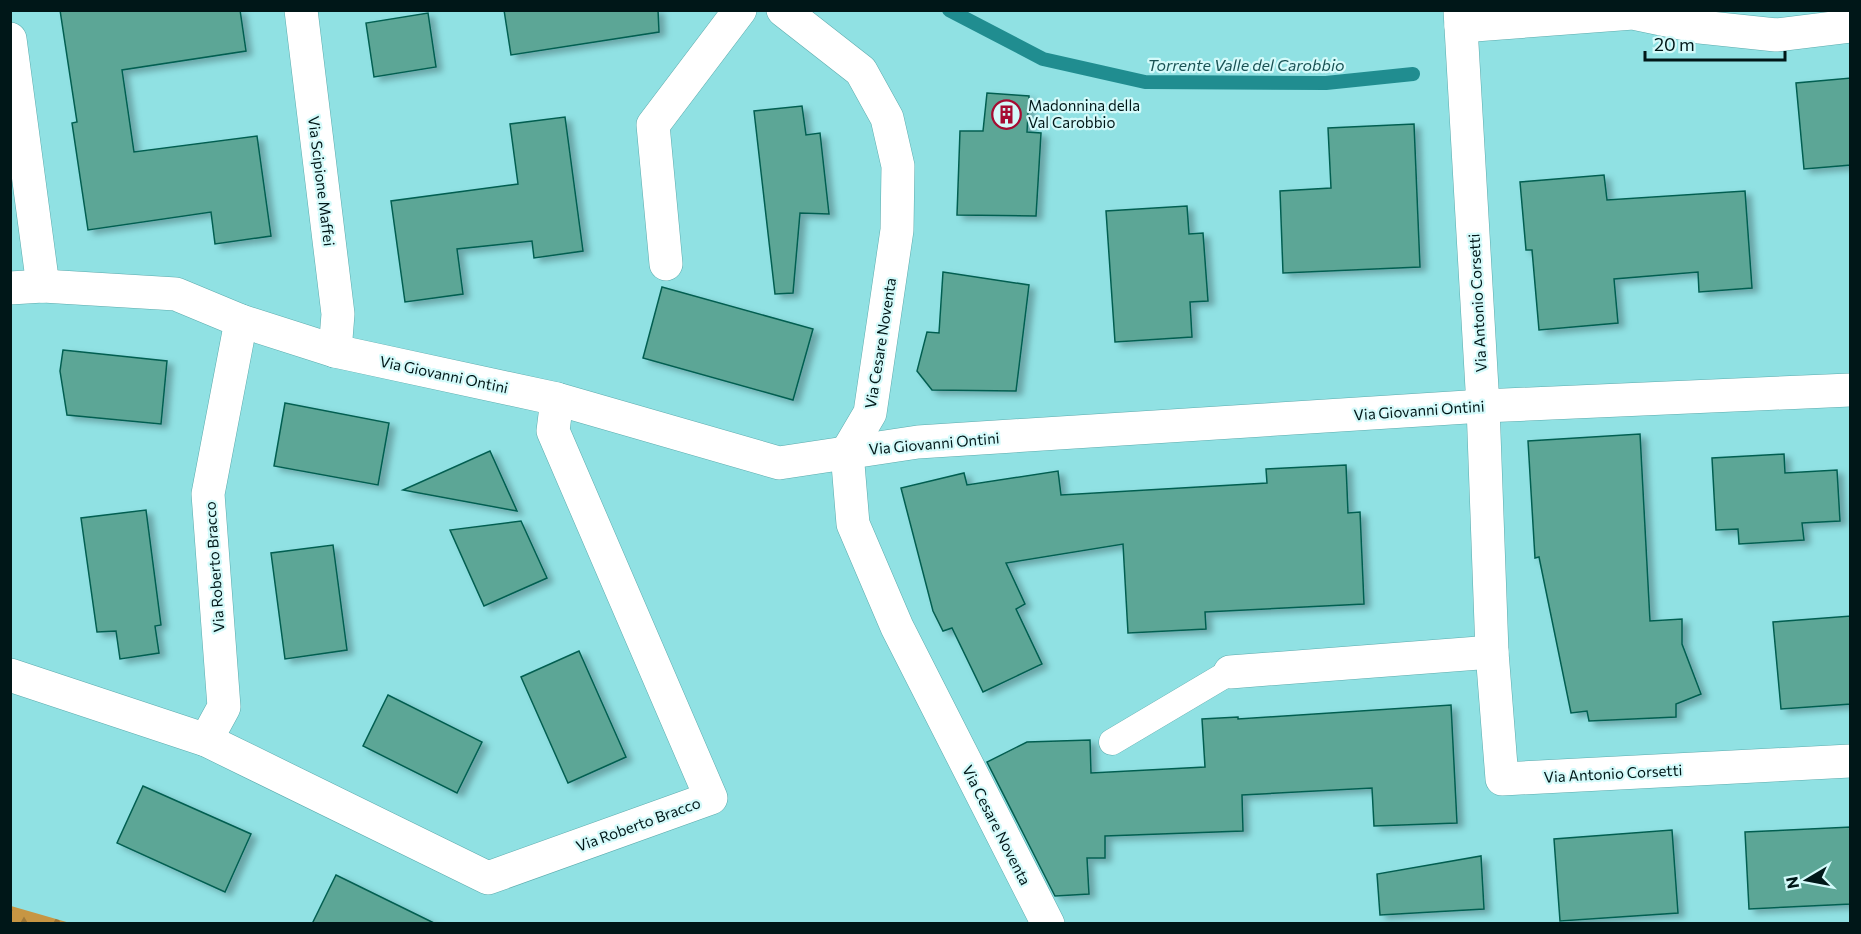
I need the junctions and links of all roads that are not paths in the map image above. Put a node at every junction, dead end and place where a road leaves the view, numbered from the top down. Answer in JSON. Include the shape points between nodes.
{"nodes":[{"id":1,"x":301,"y":10,"type":"edge"},
{"id":2,"x":740,"y":10,"type":"edge"},
{"id":3,"x":783,"y":10,"type":"edge"},
{"id":4,"x":1460,"y":18,"type":"edge"},
{"id":5,"x":1851,"y":26,"type":"edge"},
{"id":6,"x":10,"y":39,"type":"edge"},
{"id":7,"x":666,"y":264,"type":"dead end"},
{"id":8,"x":43,"y":286,"type":"junction"},
{"id":9,"x":10,"y":288,"type":"edge"},
{"id":10,"x":241,"y":321,"type":"junction"},
{"id":11,"x":335,"y":351,"type":"junction"},
{"id":12,"x":1851,"y":390,"type":"edge"},
{"id":13,"x":557,"y":399,"type":"junction"},
{"id":14,"x":1483,"y":406,"type":"junction"},
{"id":15,"x":847,"y":452,"type":"junction"},
{"id":16,"x":1492,"y":652,"type":"junction"},
{"id":17,"x":1230,"y":672,"type":"joint"},
{"id":18,"x":10,"y":675,"type":"edge"},
{"id":19,"x":207,"y":740,"type":"junction"},
{"id":20,"x":1112,"y":742,"type":"dead end"},
{"id":21,"x":1851,"y":761,"type":"edge"},
{"id":22,"x":1048,"y":924,"type":"edge"}],
"edges":[{"from":1,"to":11,"type":"street","name":"Via Scipione Maffei","via":[[338,314]]},
{"from":2,"to":7,"type":"street","via":[[653,125]]},
{"from":3,"to":15,"type":"street","name":"Via Cesare Noventa","via":[[861,71],[887,118],[898,166],[897,230],[870,413]]},
{"from":4,"to":5,"type":"street","name":"Via Antonio Corsetti","via":[[1633,13],[1700,27],[1776,35]]},
{"from":4,"to":14,"type":"street","name":"Via Antonio Corsetti"},
{"from":6,"to":8,"type":"street"},
{"from":8,"to":9,"type":"street","name":"Via Giovanni Ontini"},
{"from":8,"to":10,"type":"street","name":"Via Giovanni Ontini","via":[[176,294]]},
{"from":10,"to":11,"type":"street","name":"Via Giovanni Ontini"},
{"from":10,"to":19,"type":"street","name":"Via Roberto Bracco","via":[[208,494],[224,707]]},
{"from":11,"to":13,"type":"street","name":"Via Giovanni Ontini"},
{"from":12,"to":14,"type":"street","name":"Via Giovanni Ontini"},
{"from":13,"to":15,"type":"street","name":"Via Giovanni Ontini","via":[[779,463]]},
{"from":13,"to":19,"type":"street","name":"Via Roberto Bracco","via":[[553,431],[711,798],[488,878]]},
{"from":14,"to":15,"type":"street","name":"Via Giovanni Ontini","via":[[918,442]]},
{"from":14,"to":16,"type":"street","name":"Via Antonio Corsetti"},
{"from":15,"to":22,"type":"street","name":"Via Cesare Noventa","via":[[853,524],[897,627]]},
{"from":16,"to":17,"type":"street"},
{"from":16,"to":21,"type":"street","name":"Via Antonio Corsetti","via":[[1502,779]]},
{"from":17,"to":20,"type":"lane"},
{"from":18,"to":19,"type":"street","name":"Via Roberto Bracco"}]}
